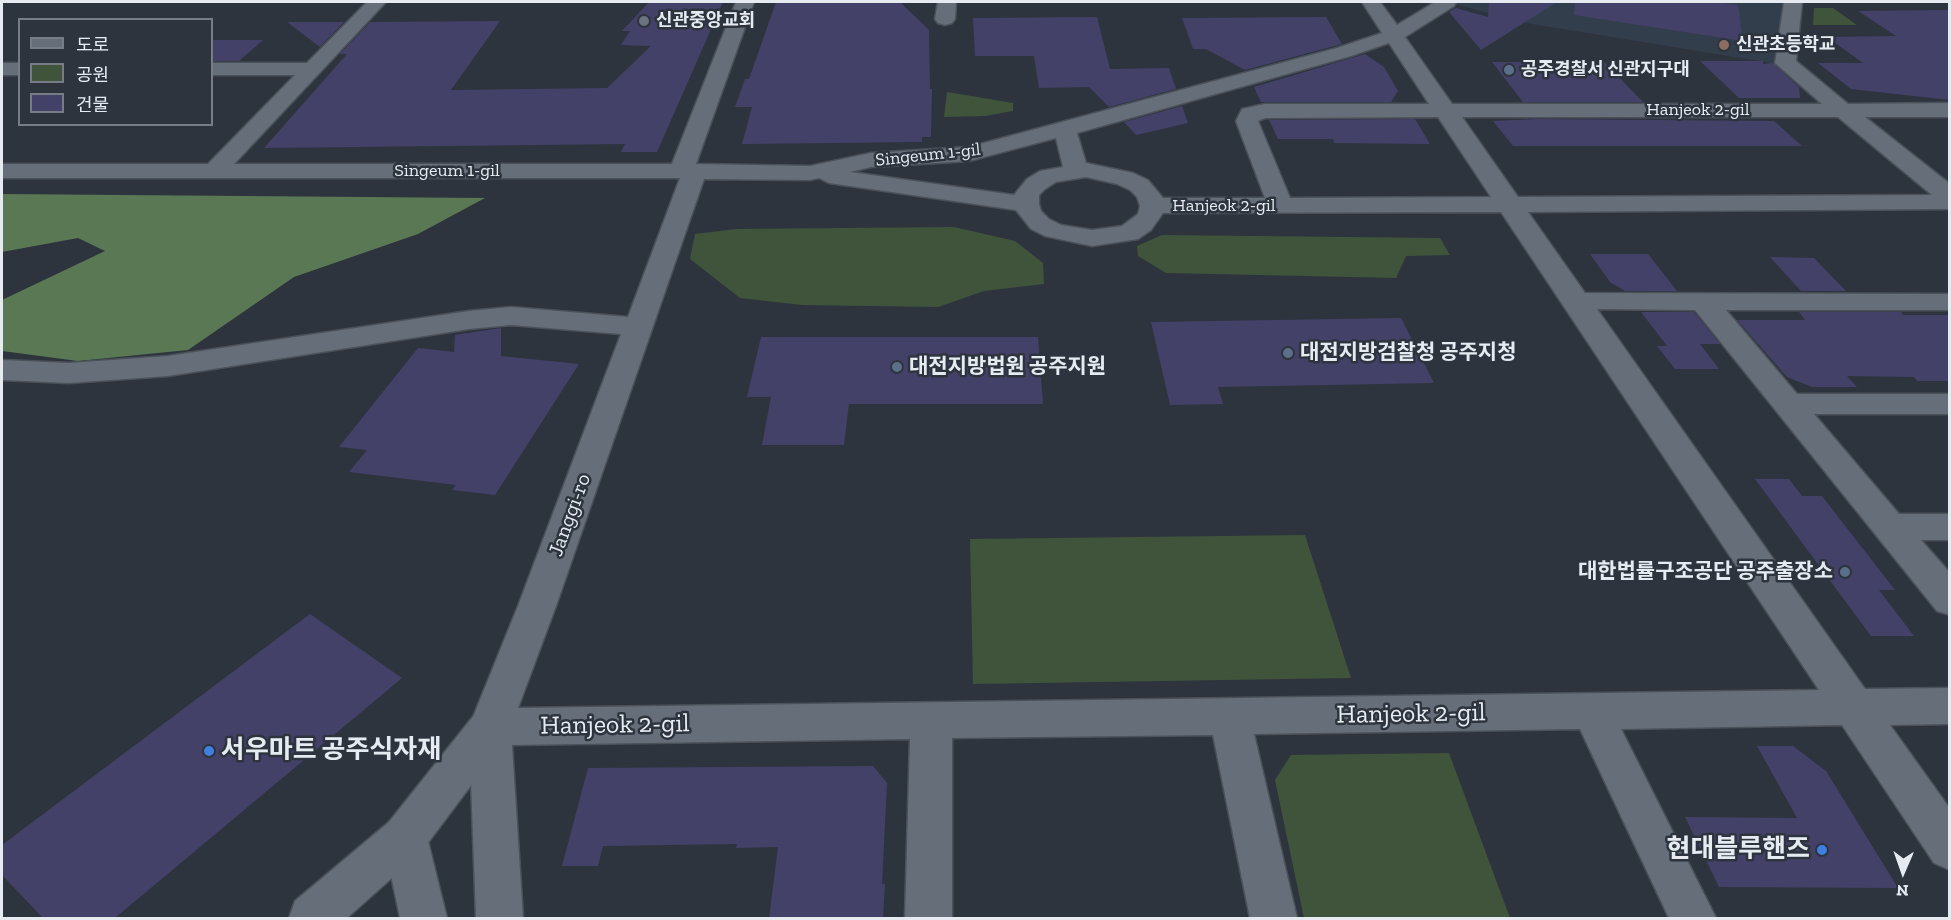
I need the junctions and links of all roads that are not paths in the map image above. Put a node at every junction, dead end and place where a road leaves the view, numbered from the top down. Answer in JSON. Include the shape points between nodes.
{"nodes":[{"id":1,"x":377,"y":2,"type":"edge"},
{"id":2,"x":745,"y":2,"type":"edge"},
{"id":3,"x":1371,"y":2,"type":"edge"},
{"id":4,"x":1447,"y":2,"type":"edge"},
{"id":5,"x":1793,"y":2,"type":"edge"},
{"id":6,"x":1394,"y":35,"type":"junction"},
{"id":7,"x":2,"y":69,"type":"edge"},
{"id":8,"x":18,"y":69,"type":"edge"},
{"id":9,"x":213,"y":69,"type":"edge"},
{"id":10,"x":312,"y":69,"type":"junction"},
{"id":11,"x":1446,"y":110,"type":"junction"},
{"id":12,"x":1841,"y":110,"type":"junction"},
{"id":13,"x":1950,"y":110,"type":"edge"},
{"id":14,"x":1065,"y":129,"type":"junction"},
{"id":15,"x":2,"y":171,"type":"edge"},
{"id":16,"x":214,"y":171,"type":"junction"},
{"id":17,"x":688,"y":171,"type":"junction"},
{"id":18,"x":1076,"y":171,"type":"junction"},
{"id":19,"x":810,"y":173,"type":"junction"},
{"id":20,"x":1950,"y":197,"type":"edge"},
{"id":21,"x":1950,"y":202,"type":"edge"},
{"id":22,"x":1026,"y":204,"type":"junction"},
{"id":23,"x":1510,"y":204,"type":"junction"},
{"id":24,"x":1280,"y":205,"type":"junction"},
{"id":25,"x":1153,"y":206,"type":"junction"},
{"id":26,"x":1576,"y":301,"type":"junction"},
{"id":27,"x":1703,"y":301,"type":"junction"},
{"id":28,"x":1950,"y":302,"type":"edge"},
{"id":29,"x":638,"y":327,"type":"junction"},
{"id":30,"x":2,"y":370,"type":"edge"},
{"id":31,"x":1788,"y":404,"type":"junction"},
{"id":32,"x":1950,"y":404,"type":"edge"},
{"id":33,"x":1889,"y":527,"type":"junction"},
{"id":34,"x":1950,"y":527,"type":"edge"},
{"id":35,"x":1950,"y":600,"type":"edge"},
{"id":36,"x":1950,"y":706,"type":"edge"},
{"id":37,"x":1853,"y":708,"type":"junction"},
{"id":38,"x":1592,"y":712,"type":"junction"},
{"id":39,"x":1230,"y":717,"type":"junction"},
{"id":40,"x":931,"y":721,"type":"junction"},
{"id":41,"x":490,"y":727,"type":"junction"},
{"id":42,"x":405,"y":837,"type":"junction"},
{"id":43,"x":1950,"y":848,"type":"edge"},
{"id":44,"x":312,"y":918,"type":"edge"},
{"id":45,"x":424,"y":918,"type":"edge"},
{"id":46,"x":500,"y":918,"type":"edge"},
{"id":47,"x":928,"y":918,"type":"edge"},
{"id":48,"x":1273,"y":918,"type":"edge"},
{"id":49,"x":1693,"y":918,"type":"edge"}],
"edges":[{"from":1,"to":10,"type":"street"},
{"from":2,"to":17,"type":"street"},
{"from":3,"to":6,"type":"street"},
{"from":4,"to":6,"type":"street","name":"Singeum 1-gil"},
{"from":5,"to":12,"type":"street","via":[[1785,63]]},
{"from":6,"to":11,"type":"street"},
{"from":6,"to":14,"type":"street","name":"Singeum 1-gil","via":[[1294,68]]},
{"from":7,"to":8,"type":"street"},
{"from":9,"to":10,"type":"street"},
{"from":10,"to":16,"type":"street"},
{"from":11,"to":12,"type":"street","name":"Hanjeok 2-gil"},
{"from":11,"to":23,"type":"street"},
{"from":11,"to":24,"type":"street","name":"Hanjeok 2-gil","via":[[1250,114],[1247,121]]},
{"from":12,"to":13,"type":"street","name":"Hanjeok 2-gil"},
{"from":12,"to":20,"type":"street"},
{"from":14,"to":18,"type":"street"},
{"from":14,"to":19,"type":"street","name":"Singeum 1-gil","via":[[969,154],[871,160]]},
{"from":15,"to":16,"type":"street","name":"Singeum 1-gil"},
{"from":16,"to":17,"type":"street","name":"Singeum 1-gil"},
{"from":17,"to":19,"type":"street","name":"Singeum 1-gil"},
{"from":17,"to":29,"type":"street","name":"Janggi-ro"},
{"from":18,"to":22,"type":"street","via":[[1049,176],[1036,184],[1027,193]]},
{"from":18,"to":25,"type":"street","via":[[1106,172],[1124,178],[1139,185]]},
{"from":19,"to":22,"type":"street"},
{"from":21,"to":23,"type":"street","name":"Hanjeok 2-gil"},
{"from":22,"to":25,"type":"street","via":[[1040,224],[1072,236],[1092,238],[1129,232],[1146,221]]},
{"from":23,"to":24,"type":"street","name":"Hanjeok 2-gil"},
{"from":23,"to":26,"type":"street"},
{"from":24,"to":25,"type":"street","name":"Hanjeok 2-gil"},
{"from":26,"to":27,"type":"street"},
{"from":26,"to":37,"type":"street"},
{"from":27,"to":28,"type":"street"},
{"from":27,"to":31,"type":"street"},
{"from":29,"to":30,"type":"street","via":[[511,316],[168,366],[69,373]]},
{"from":29,"to":41,"type":"street","name":"Janggi-ro"},
{"from":31,"to":32,"type":"street"},
{"from":31,"to":33,"type":"street"},
{"from":33,"to":34,"type":"street"},
{"from":33,"to":35,"type":"street"},
{"from":36,"to":37,"type":"street","name":"Hanjeok 2-gil"},
{"from":37,"to":38,"type":"street","name":"Hanjeok 2-gil"},
{"from":37,"to":43,"type":"street"},
{"from":38,"to":39,"type":"street","name":"Hanjeok 2-gil"},
{"from":38,"to":49,"type":"street"},
{"from":39,"to":40,"type":"street","name":"Hanjeok 2-gil"},
{"from":39,"to":48,"type":"street"},
{"from":40,"to":41,"type":"street","name":"Hanjeok 2-gil"},
{"from":40,"to":47,"type":"street"},
{"from":41,"to":42,"type":"street","name":"Janggi-ro"},
{"from":41,"to":46,"type":"street"},
{"from":42,"to":44,"type":"street","name":"Janggi-ro"},
{"from":42,"to":45,"type":"street"}]}
